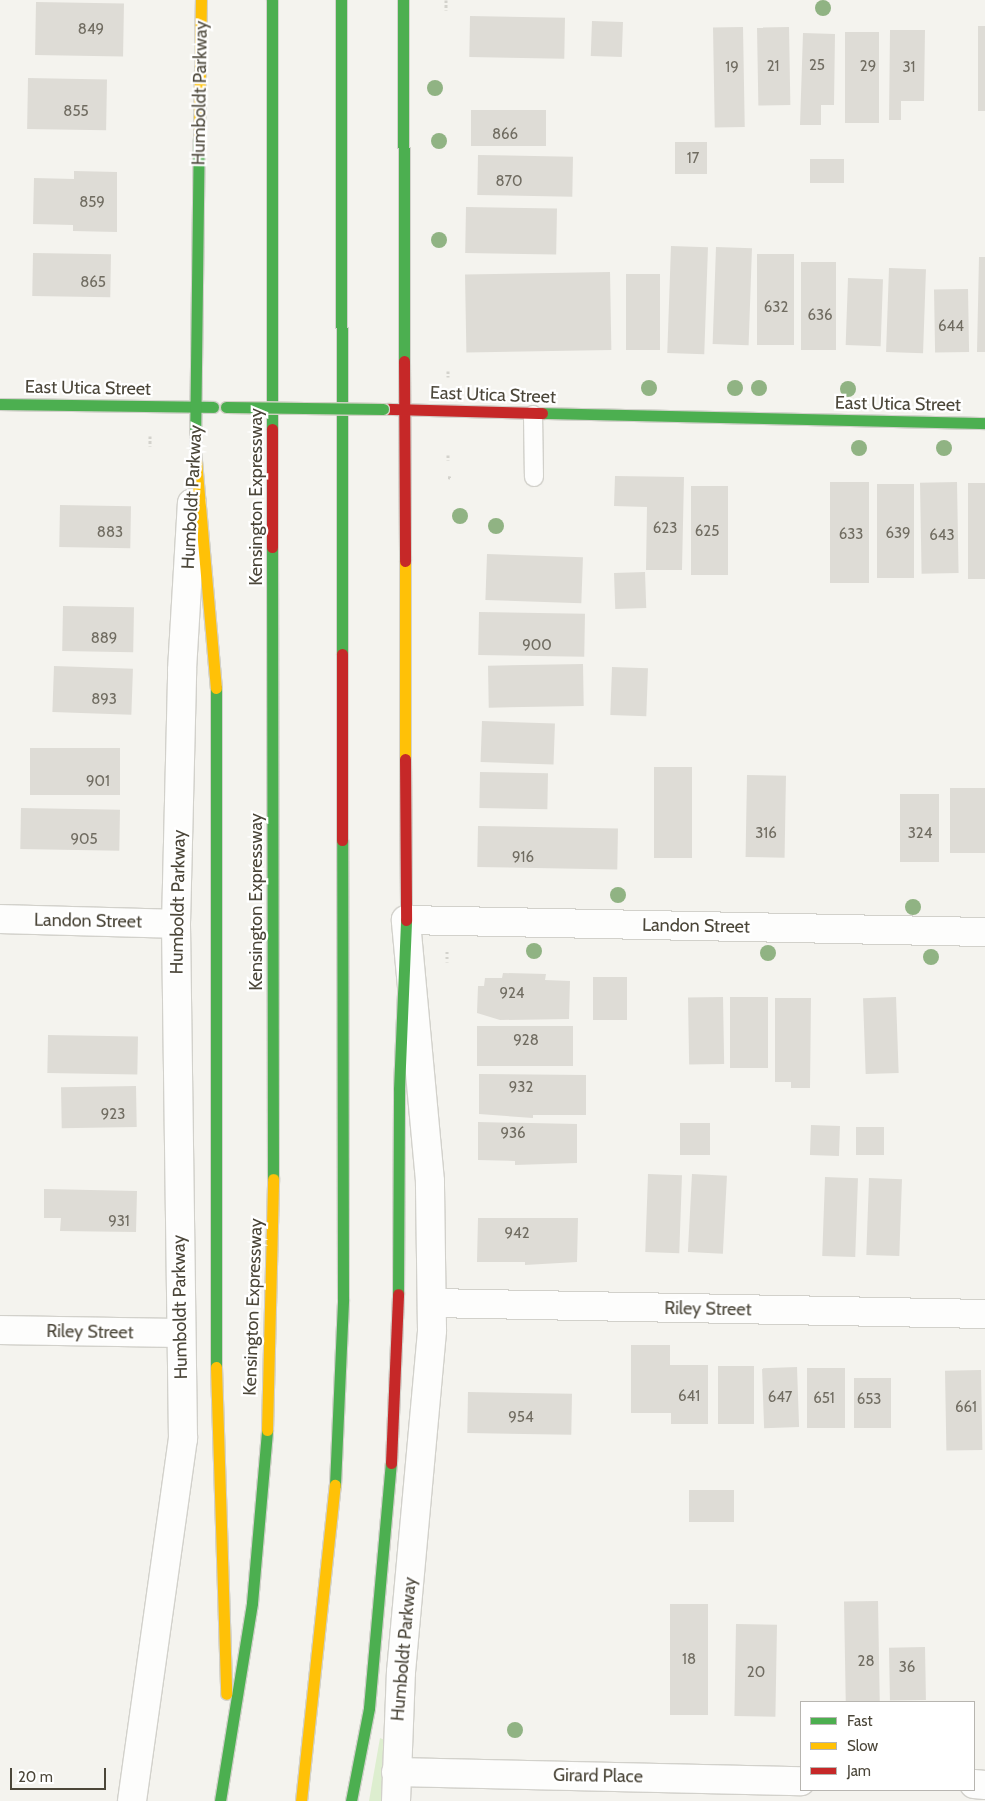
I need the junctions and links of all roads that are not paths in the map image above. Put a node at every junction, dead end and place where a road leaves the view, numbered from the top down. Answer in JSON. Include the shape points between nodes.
{"nodes":[{"id":1,"x":201,"y":0,"type":"edge"},
{"id":2,"x":272,"y":0,"type":"edge"},
{"id":3,"x":341,"y":0,"type":"edge"},
{"id":4,"x":403,"y":0,"type":"edge"},
{"id":5,"x":0,"y":404,"type":"edge"},
{"id":6,"x":196,"y":407,"type":"junction"},
{"id":7,"x":406,"y":409,"type":"junction"},
{"id":8,"x":533,"y":415,"type":"junction"},
{"id":9,"x":985,"y":423,"type":"edge"},
{"id":10,"x":195,"y":449,"type":"junction"},
{"id":11,"x":534,"y":477,"type":"dead end"},
{"id":12,"x":0,"y":919,"type":"edge"},
{"id":13,"x":406,"y":920,"type":"junction"},
{"id":14,"x":176,"y":924,"type":"junction"},
{"id":15,"x":985,"y":932,"type":"edge"},
{"id":16,"x":432,"y":1304,"type":"junction"},
{"id":17,"x":985,"y":1314,"type":"edge"},
{"id":18,"x":0,"y":1330,"type":"edge"},
{"id":19,"x":179,"y":1333,"type":"junction"},
{"id":20,"x":229,"y":1760,"type":"junction"},
{"id":21,"x":396,"y":1772,"type":"junction"},
{"id":22,"x":800,"y":1781,"type":"edge"},
{"id":23,"x":132,"y":1801,"type":"edge"},
{"id":24,"x":220,"y":1801,"type":"edge"},
{"id":25,"x":301,"y":1801,"type":"edge"},
{"id":26,"x":351,"y":1801,"type":"edge"},
{"id":27,"x":396,"y":1801,"type":"edge"}],
"edges":[{"from":1,"to":6,"type":"main road","name":"Humboldt Parkway"},
{"from":2,"to":20,"type":"main road","name":"Kensington Expressway","via":[[273,1288],[264,1485],[252,1603]]},
{"from":3,"to":25,"type":"main road","via":[[343,1299],[334,1502]]},
{"from":4,"to":7,"type":"main road","name":"Humboldt Parkway"},
{"from":5,"to":6,"type":"main road","name":"East Utica Street"},
{"from":6,"to":7,"type":"main road","name":"East Utica Street","bridge":true},
{"from":6,"to":10,"type":"main road","name":"Humboldt Parkway"},
{"from":7,"to":8,"type":"main road","name":"East Utica Street"},
{"from":7,"to":13,"type":"main road","name":"Humboldt Parkway"},
{"from":8,"to":9,"type":"main road","name":"East Utica Street"},
{"from":8,"to":11,"type":"lane"},
{"from":10,"to":14,"type":"street","name":"Humboldt Parkway","via":[[182,670]]},
{"from":10,"to":20,"type":"main road","via":[[216,666],[216,1358]]},
{"from":12,"to":14,"type":"street","name":"Landon Street"},
{"from":13,"to":15,"type":"street","name":"Landon Street"},
{"from":13,"to":16,"type":"street","name":"Humboldt Parkway","via":[[429,1163]]},
{"from":13,"to":26,"type":"main road","via":[[390,1481],[369,1708]]},
{"from":14,"to":19,"type":"street","name":"Humboldt Parkway"},
{"from":16,"to":17,"type":"street","name":"Riley Street"},
{"from":16,"to":21,"type":"street","name":"Humboldt Parkway","via":[[430,1366],[401,1672]]},
{"from":18,"to":19,"type":"street","name":"Riley Street"},
{"from":19,"to":23,"type":"street","name":"Humboldt Parkway","via":[[183,1439]]},
{"from":20,"to":24,"type":"main road","name":"Kensington Expressway"},
{"from":21,"to":22,"type":"street","name":"Girard Place"},
{"from":21,"to":27,"type":"street","name":"Humboldt Parkway"}]}
